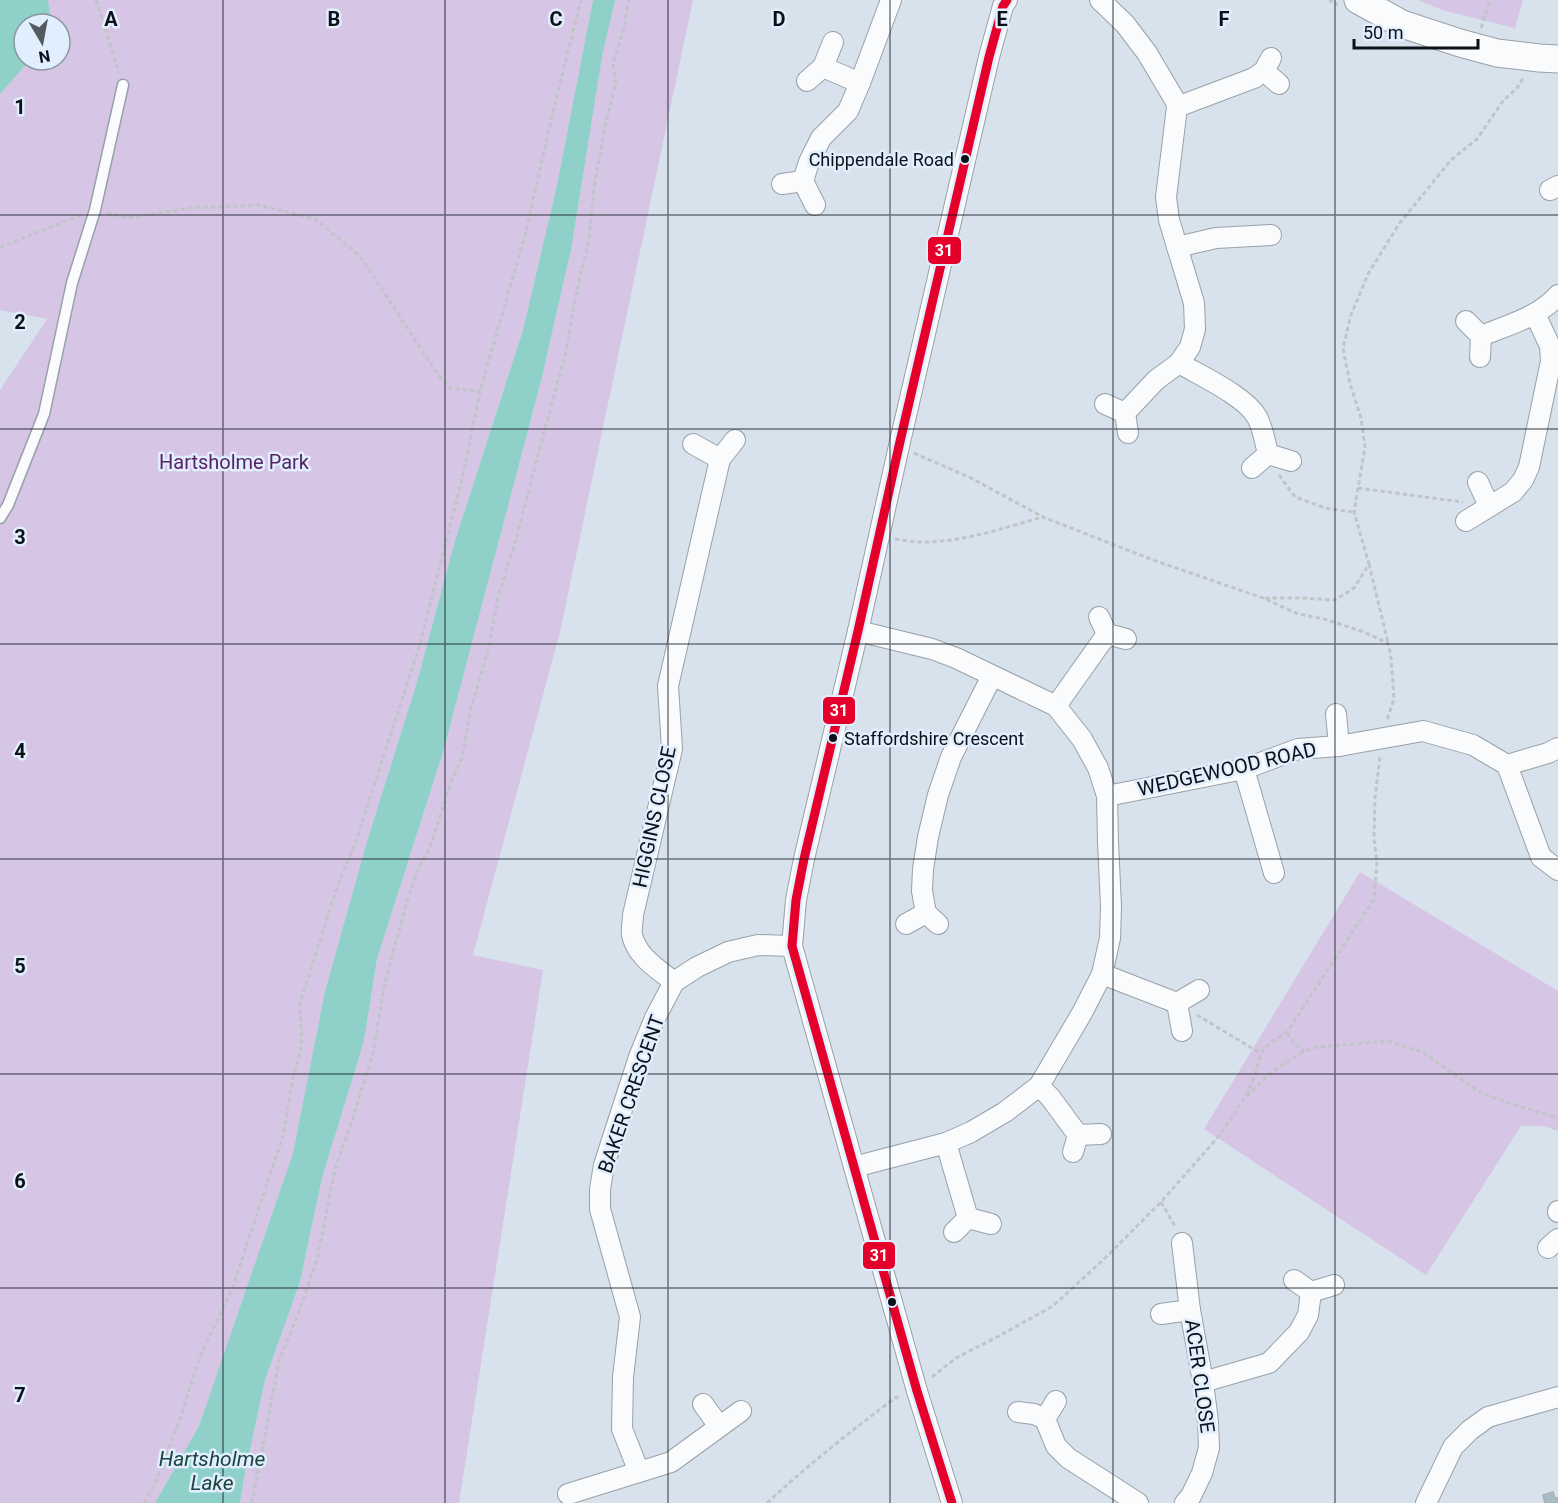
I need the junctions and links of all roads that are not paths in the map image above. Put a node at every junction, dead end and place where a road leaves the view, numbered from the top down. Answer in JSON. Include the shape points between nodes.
{"nodes":[{"id":1,"x":891,"y":0,"type":"edge"},
{"id":2,"x":1007,"y":0,"type":"edge"},
{"id":3,"x":1100,"y":0,"type":"edge"},
{"id":4,"x":1358,"y":0,"type":"edge"},
{"id":5,"x":832,"y":42,"type":"dead end"},
{"id":6,"x":1558,"y":59,"type":"edge"},
{"id":7,"x":823,"y":67,"type":"junction"},
{"id":8,"x":1271,"y":71,"type":"dead end"},
{"id":9,"x":807,"y":81,"type":"dead end"},
{"id":10,"x":860,"y":83,"type":"junction"},
{"id":11,"x":123,"y":85,"type":"road end"},
{"id":12,"x":1177,"y":107,"type":"junction"},
{"id":13,"x":803,"y":181,"type":"junction"},
{"id":14,"x":782,"y":184,"type":"dead end"},
{"id":15,"x":815,"y":205,"type":"dead end"},
{"id":16,"x":1276,"y":234,"type":"dead end"},
{"id":17,"x":1177,"y":247,"type":"junction"},
{"id":18,"x":1558,"y":295,"type":"edge"},
{"id":19,"x":1535,"y":314,"type":"junction"},
{"id":20,"x":1466,"y":321,"type":"dead end"},
{"id":21,"x":1481,"y":336,"type":"junction"},
{"id":22,"x":1480,"y":357,"type":"dead end"},
{"id":23,"x":1179,"y":363,"type":"junction"},
{"id":24,"x":1105,"y":404,"type":"dead end"},
{"id":25,"x":1125,"y":413,"type":"junction"},
{"id":26,"x":1128,"y":433,"type":"dead end"},
{"id":27,"x":735,"y":440,"type":"dead end"},
{"id":28,"x":693,"y":444,"type":"dead end"},
{"id":29,"x":1269,"y":454,"type":"junction"},
{"id":30,"x":720,"y":459,"type":"junction"},
{"id":31,"x":1291,"y":461,"type":"dead end"},
{"id":32,"x":1252,"y":468,"type":"dead end"},
{"id":33,"x":1478,"y":482,"type":"dead end"},
{"id":34,"x":1490,"y":506,"type":"junction"},
{"id":35,"x":0,"y":518,"type":"edge"},
{"id":36,"x":1466,"y":521,"type":"dead end"},
{"id":37,"x":858,"y":631,"type":"junction"},
{"id":38,"x":1126,"y":639,"type":"dead end"},
{"id":39,"x":992,"y":676,"type":"junction"},
{"id":40,"x":1056,"y":706,"type":"junction"},
{"id":41,"x":1336,"y":714,"type":"dead end"},
{"id":42,"x":1339,"y":746,"type":"junction"},
{"id":43,"x":1558,"y":748,"type":"edge"},
{"id":44,"x":1507,"y":765,"type":"junction"},
{"id":45,"x":1244,"y":769,"type":"junction"},
{"id":46,"x":1107,"y":796,"type":"junction"},
{"id":47,"x":1558,"y":870,"type":"edge"},
{"id":48,"x":1274,"y":873,"type":"dead end"},
{"id":49,"x":906,"y":924,"type":"dead end"},
{"id":50,"x":792,"y":946,"type":"junction"},
{"id":51,"x":1102,"y":974,"type":"junction"},
{"id":52,"x":674,"y":982,"type":"junction"},
{"id":53,"x":1199,"y":990,"type":"dead end"},
{"id":54,"x":1177,"y":1003,"type":"junction"},
{"id":55,"x":1182,"y":1031,"type":"dead end"},
{"id":56,"x":1039,"y":1086,"type":"junction"},
{"id":57,"x":1101,"y":1134,"type":"dead end"},
{"id":58,"x":946,"y":1143,"type":"junction"},
{"id":59,"x":854,"y":1167,"type":"junction"},
{"id":60,"x":991,"y":1224,"type":"dead end"},
{"id":61,"x":1182,"y":1243,"type":"road end"},
{"id":62,"x":1294,"y":1280,"type":"dead end"},
{"id":63,"x":1334,"y":1285,"type":"dead end"},
{"id":64,"x":1311,"y":1292,"type":"junction"},
{"id":65,"x":1190,"y":1310,"type":"junction"},
{"id":66,"x":1161,"y":1314,"type":"dead end"},
{"id":67,"x":1203,"y":1382,"type":"junction"},
{"id":68,"x":1558,"y":1397,"type":"edge"},
{"id":69,"x":1056,"y":1401,"type":"dead end"},
{"id":70,"x":703,"y":1404,"type":"dead end"},
{"id":71,"x":741,"y":1411,"type":"dead end"},
{"id":72,"x":1018,"y":1412,"type":"dead end"},
{"id":73,"x":1045,"y":1419,"type":"junction"},
{"id":74,"x":719,"y":1426,"type":"junction"},
{"id":75,"x":639,"y":1472,"type":"junction"},
{"id":76,"x":568,"y":1494,"type":"dead end"},
{"id":77,"x":592,"y":1495,"type":"edge"},
{"id":78,"x":952,"y":1503,"type":"edge"},
{"id":79,"x":1138,"y":1503,"type":"edge"},
{"id":80,"x":1185,"y":1503,"type":"edge"},
{"id":81,"x":1426,"y":1503,"type":"edge"}],
"edges":[{"from":1,"to":10,"type":"street"},
{"from":2,"to":37,"type":"street","via":[[989,57]]},
{"from":3,"to":12,"type":"street","via":[[1147,53]]},
{"from":4,"to":6,"type":"street","via":[[1402,24],[1477,48]]},
{"from":5,"to":7,"type":"street"},
{"from":7,"to":9,"type":"street"},
{"from":7,"to":10,"type":"street"},
{"from":8,"to":12,"type":"street"},
{"from":10,"to":13,"type":"street","via":[[848,111],[821,138]]},
{"from":11,"to":35,"type":"lane","via":[[95,210],[72,283],[44,414]]},
{"from":12,"to":17,"type":"street","via":[[1166,197]]},
{"from":13,"to":14,"type":"street"},
{"from":13,"to":15,"type":"street"},
{"from":16,"to":17,"type":"street","via":[[1215,238]]},
{"from":17,"to":23,"type":"street","via":[[1194,303],[1195,329],[1190,347]]},
{"from":18,"to":19,"type":"street"},
{"from":19,"to":21,"type":"street"},
{"from":19,"to":34,"type":"street","via":[[1550,346],[1551,361],[1529,467],[1514,492]]},
{"from":20,"to":21,"type":"street"},
{"from":21,"to":22,"type":"street"},
{"from":23,"to":25,"type":"street","via":[[1156,380]]},
{"from":23,"to":29,"type":"street","via":[[1250,408],[1258,419]]},
{"from":24,"to":25,"type":"street"},
{"from":25,"to":26,"type":"street"},
{"from":27,"to":30,"type":"street","name":"HIGGINS CLOSE"},
{"from":28,"to":30,"type":"street"},
{"from":29,"to":31,"type":"street"},
{"from":29,"to":32,"type":"street"},
{"from":30,"to":52,"type":"street","name":"HIGGINS CLOSE","via":[[668,686],[672,749],[633,915],[632,933],[637,949]]},
{"from":33,"to":34,"type":"street"},
{"from":34,"to":36,"type":"street"},
{"from":37,"to":39,"type":"street","via":[[956,657]]},
{"from":37,"to":50,"type":"street","via":[[804,859]]},
{"from":38,"to":40,"type":"street","via":[[1103,626]]},
{"from":39,"to":40,"type":"street"},
{"from":39,"to":49,"type":"street","via":[[951,756],[938,795],[923,869],[922,891],[932,918]]},
{"from":40,"to":46,"type":"street","via":[[1082,739],[1098,768]]},
{"from":41,"to":42,"type":"street"},
{"from":42,"to":44,"type":"street","name":"WEDGEWOOD ROAD","via":[[1423,731],[1473,745]]},
{"from":42,"to":45,"type":"street","name":"WEDGEWOOD ROAD","via":[[1298,749]]},
{"from":43,"to":44,"type":"street"},
{"from":44,"to":47,"type":"street","via":[[1541,857]]},
{"from":45,"to":46,"type":"street","name":"WEDGEWOOD ROAD"},
{"from":45,"to":48,"type":"street"},
{"from":46,"to":51,"type":"street","via":[[1111,907],[1110,938]]},
{"from":50,"to":52,"type":"street","name":"BAKER CRESCENT","via":[[758,945],[728,952]]},
{"from":50,"to":59,"type":"street"},
{"from":51,"to":54,"type":"street"},
{"from":51,"to":56,"type":"street"},
{"from":52,"to":75,"type":"street","name":"BAKER CRESCENT","via":[[639,1057],[603,1165],[600,1189],[600,1209],[630,1317],[622,1429]]},
{"from":53,"to":54,"type":"street"},
{"from":54,"to":55,"type":"street"},
{"from":56,"to":57,"type":"street","via":[[1050,1097],[1076,1144]]},
{"from":56,"to":58,"type":"street","via":[[1005,1112]]},
{"from":58,"to":59,"type":"street"},
{"from":58,"to":60,"type":"street","via":[[961,1225]]},
{"from":59,"to":78,"type":"street"},
{"from":61,"to":65,"type":"street","name":"ACER CLOSE"},
{"from":62,"to":64,"type":"street"},
{"from":63,"to":64,"type":"street"},
{"from":64,"to":67,"type":"street","via":[[1308,1315],[1299,1332],[1269,1363]]},
{"from":65,"to":66,"type":"street"},
{"from":65,"to":67,"type":"street","name":"ACER CLOSE"},
{"from":67,"to":80,"type":"street","name":"ACER CLOSE","via":[[1209,1448],[1202,1473]]},
{"from":68,"to":81,"type":"street","via":[[1488,1417],[1470,1430],[1453,1447]]},
{"from":69,"to":73,"type":"street"},
{"from":70,"to":74,"type":"street"},
{"from":71,"to":74,"type":"street"},
{"from":72,"to":73,"type":"street"},
{"from":73,"to":79,"type":"street","via":[[1056,1446],[1068,1458]]},
{"from":74,"to":75,"type":"street","via":[[671,1462]]},
{"from":75,"to":77,"type":"street"},
{"from":76,"to":77,"type":"street"}]}
